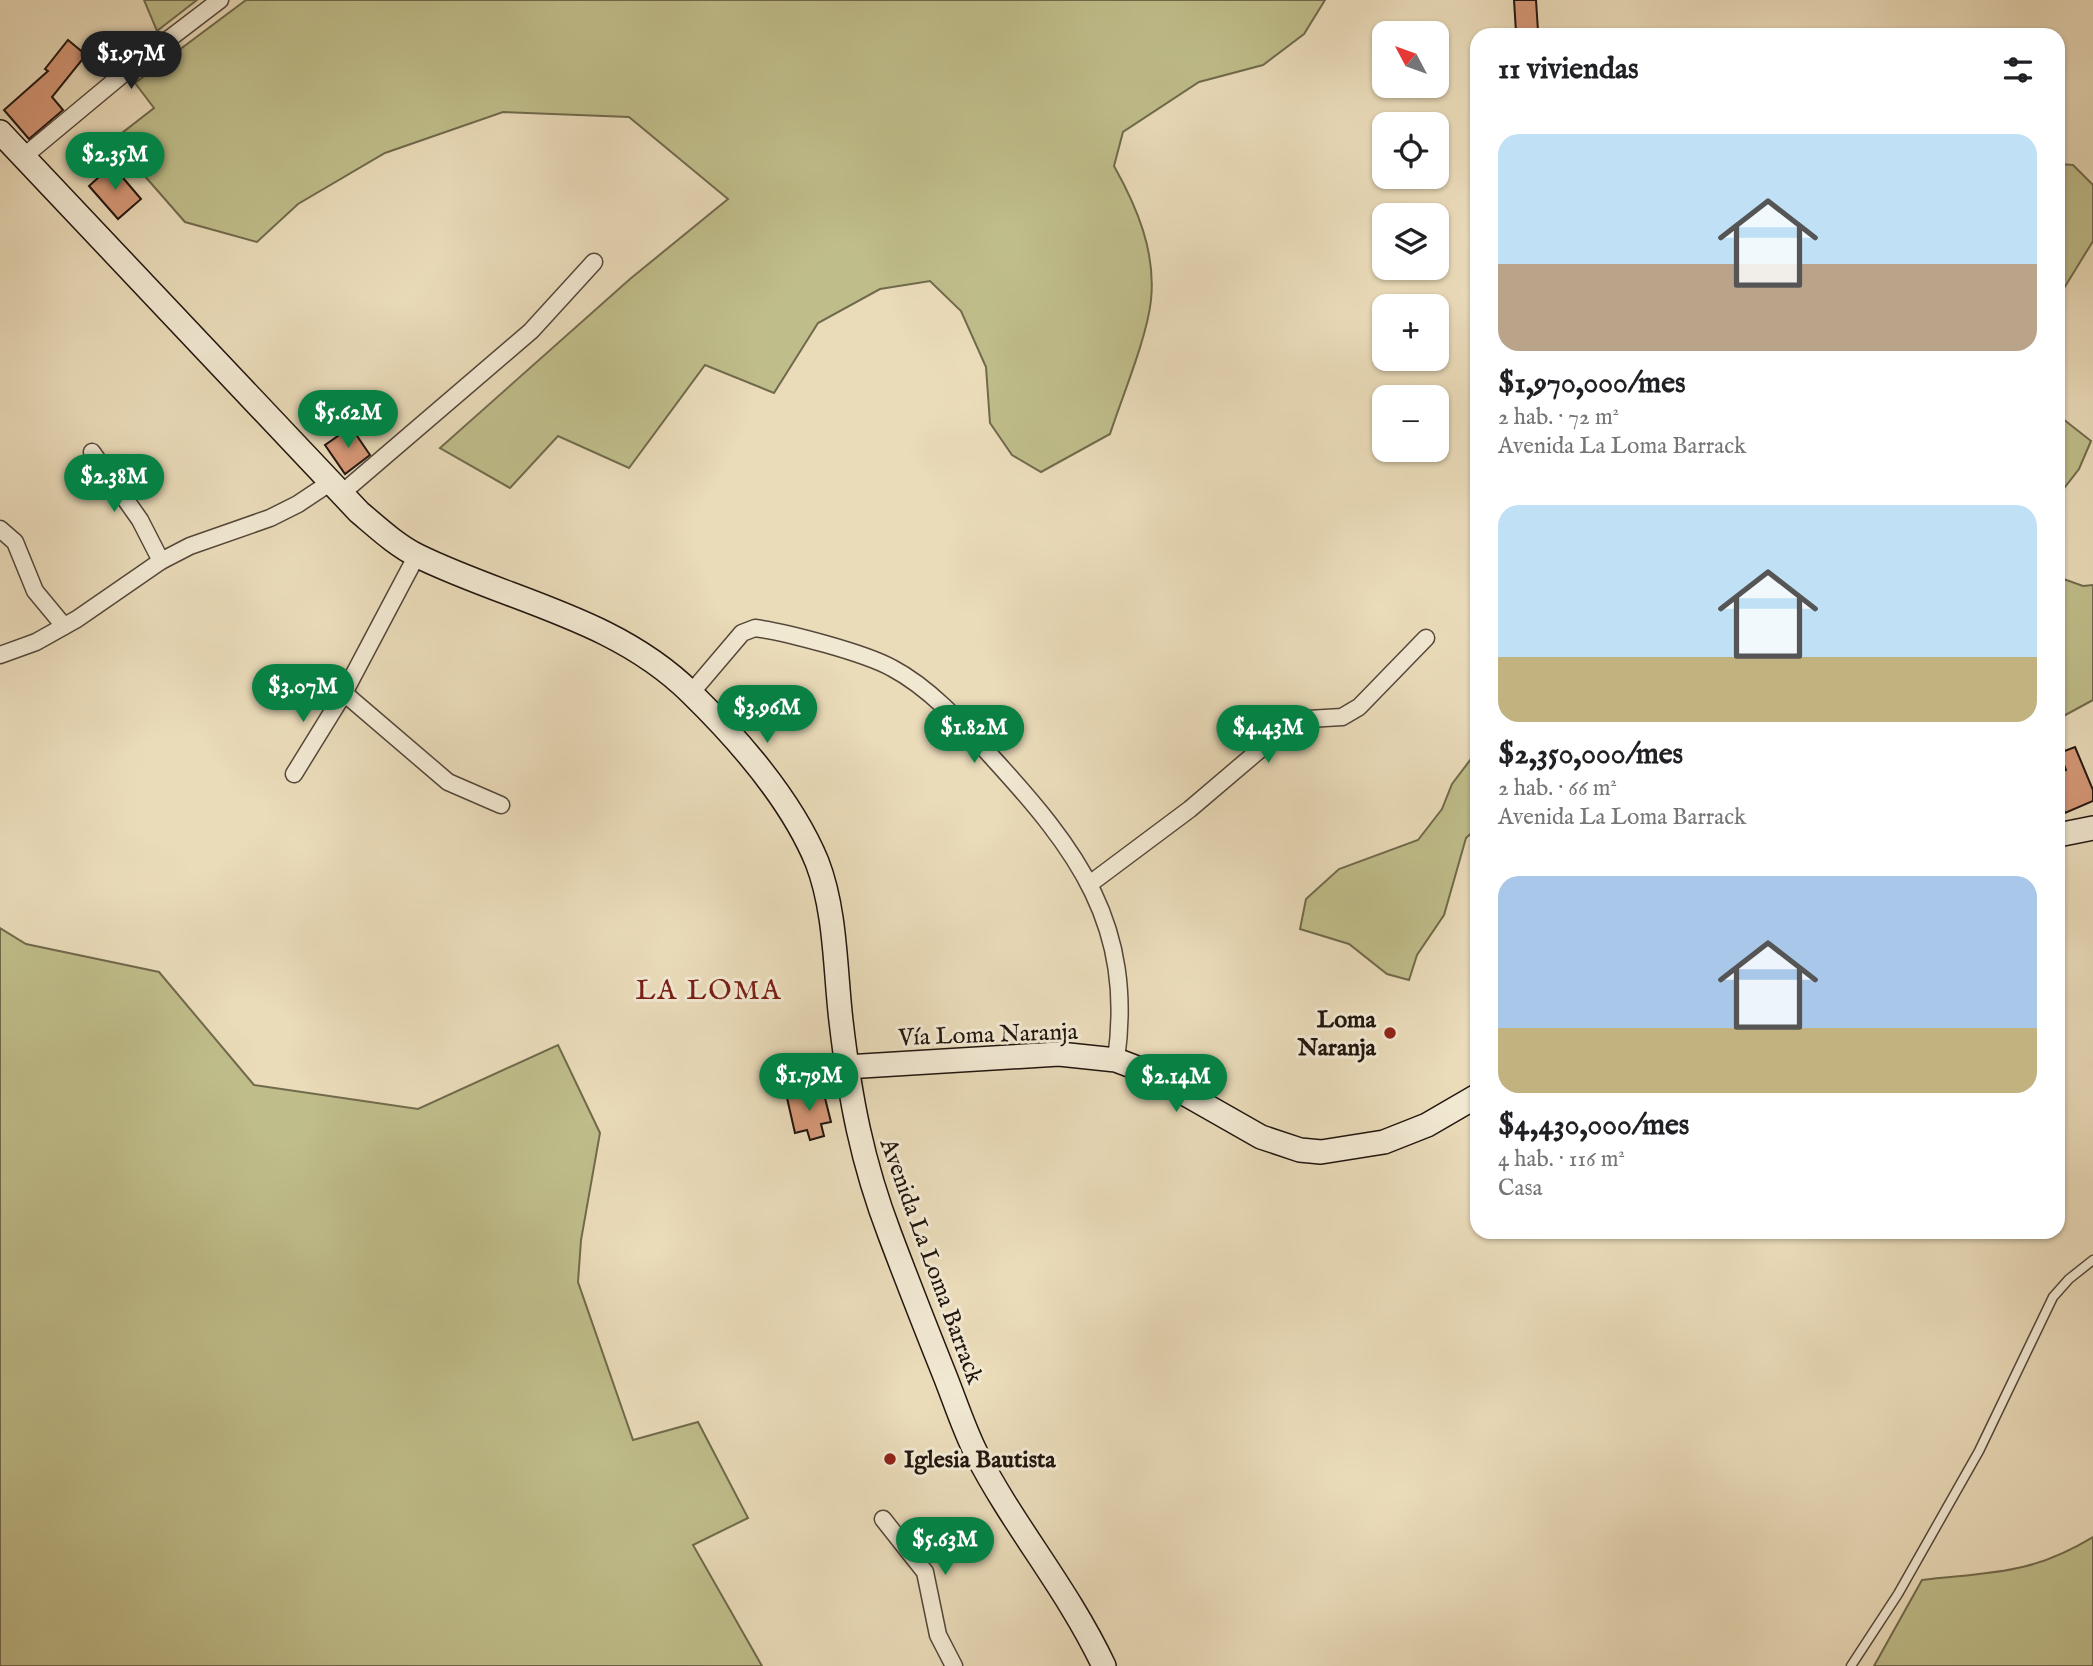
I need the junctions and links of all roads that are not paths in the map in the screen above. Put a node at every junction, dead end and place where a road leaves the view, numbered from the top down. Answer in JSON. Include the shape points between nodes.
{"nodes":[{"id":1,"x":220,"y":0,"type":"edge"},
{"id":2,"x":0,"y":132,"type":"edge"},
{"id":3,"x":22,"y":158,"type":"junction"},
{"id":4,"x":594,"y":262,"type":"dead end"},
{"id":5,"x":92,"y":452,"type":"dead end"},
{"id":6,"x":336,"y":487,"type":"junction"},
{"id":7,"x":0,"y":529,"type":"edge"},
{"id":8,"x":417,"y":555,"type":"junction"},
{"id":9,"x":161,"y":561,"type":"junction"},
{"id":10,"x":64,"y":626,"type":"junction"},
{"id":11,"x":1426,"y":638,"type":"dead end"},
{"id":12,"x":0,"y":655,"type":"edge"},
{"id":13,"x":344,"y":693,"type":"junction"},
{"id":14,"x":691,"y":693,"type":"junction"},
{"id":15,"x":293,"y":774,"type":"dead end"},
{"id":16,"x":501,"y":805,"type":"dead end"},
{"id":17,"x":2093,"y":828,"type":"edge"},
{"id":18,"x":2065,"y":834,"type":"edge"},
{"id":19,"x":1091,"y":883,"type":"junction"},
{"id":20,"x":1116,"y":1060,"type":"junction"},
{"id":21,"x":846,"y":1066,"type":"junction"},
{"id":22,"x":1470,"y":1100,"type":"edge"},
{"id":23,"x":2093,"y":1260,"type":"edge"},
{"id":24,"x":883,"y":1519,"type":"dead end"},
{"id":25,"x":954,"y":1666,"type":"edge"},
{"id":26,"x":1104,"y":1666,"type":"edge"},
{"id":27,"x":1851,"y":1666,"type":"edge"}],
"edges":[{"from":1,"to":3,"type":"street"},
{"from":2,"to":3,"type":"main road","name":"Avenida La Loma Barrack"},
{"from":3,"to":6,"type":"main road","name":"Avenida La Loma Barrack"},
{"from":4,"to":6,"type":"street","via":[[531,331]]},
{"from":5,"to":9,"type":"street"},
{"from":6,"to":8,"type":"main road","name":"Avenida La Loma Barrack","via":[[388,537]]},
{"from":6,"to":9,"type":"street"},
{"from":7,"to":10,"type":"street","via":[[15,542],[35,591]]},
{"from":8,"to":13,"type":"street"},
{"from":8,"to":14,"type":"main road","name":"Avenida La Loma Barrack","via":[[601,630],[635,648]]},
{"from":9,"to":10,"type":"street"},
{"from":10,"to":12,"type":"street"},
{"from":11,"to":19,"type":"street","via":[[1359,707],[1342,717],[1308,719],[1277,734],[1190,809]]},
{"from":13,"to":15,"type":"street"},
{"from":13,"to":16,"type":"street","via":[[448,782]]},
{"from":14,"to":19,"type":"street","via":[[742,633],[755,628],[892,668],[975,739],[1046,817]]},
{"from":14,"to":21,"type":"main road","name":"Avenida La Loma Barrack","via":[[768,782],[797,823],[817,863],[827,896]]},
{"from":17,"to":18,"type":"main road"},
{"from":19,"to":20,"type":"street","via":[[1112,943],[1117,975]]},
{"from":20,"to":21,"type":"main road","name":"Vía Loma Naranja","via":[[1059,1054]]},
{"from":20,"to":22,"type":"main road","name":"Vía Loma Naranja","via":[[1145,1071],[1261,1137],[1300,1150],[1321,1152],[1384,1142],[1427,1125]]},
{"from":21,"to":26,"type":"main road","name":"Avenida La Loma Barrack","via":[[872,1188],[975,1451],[1069,1599]]},
{"from":23,"to":27,"type":"lane","via":[[2053,1297],[1979,1451],[1898,1594]]},
{"from":24,"to":25,"type":"street","via":[[925,1572],[938,1635]]}]}
